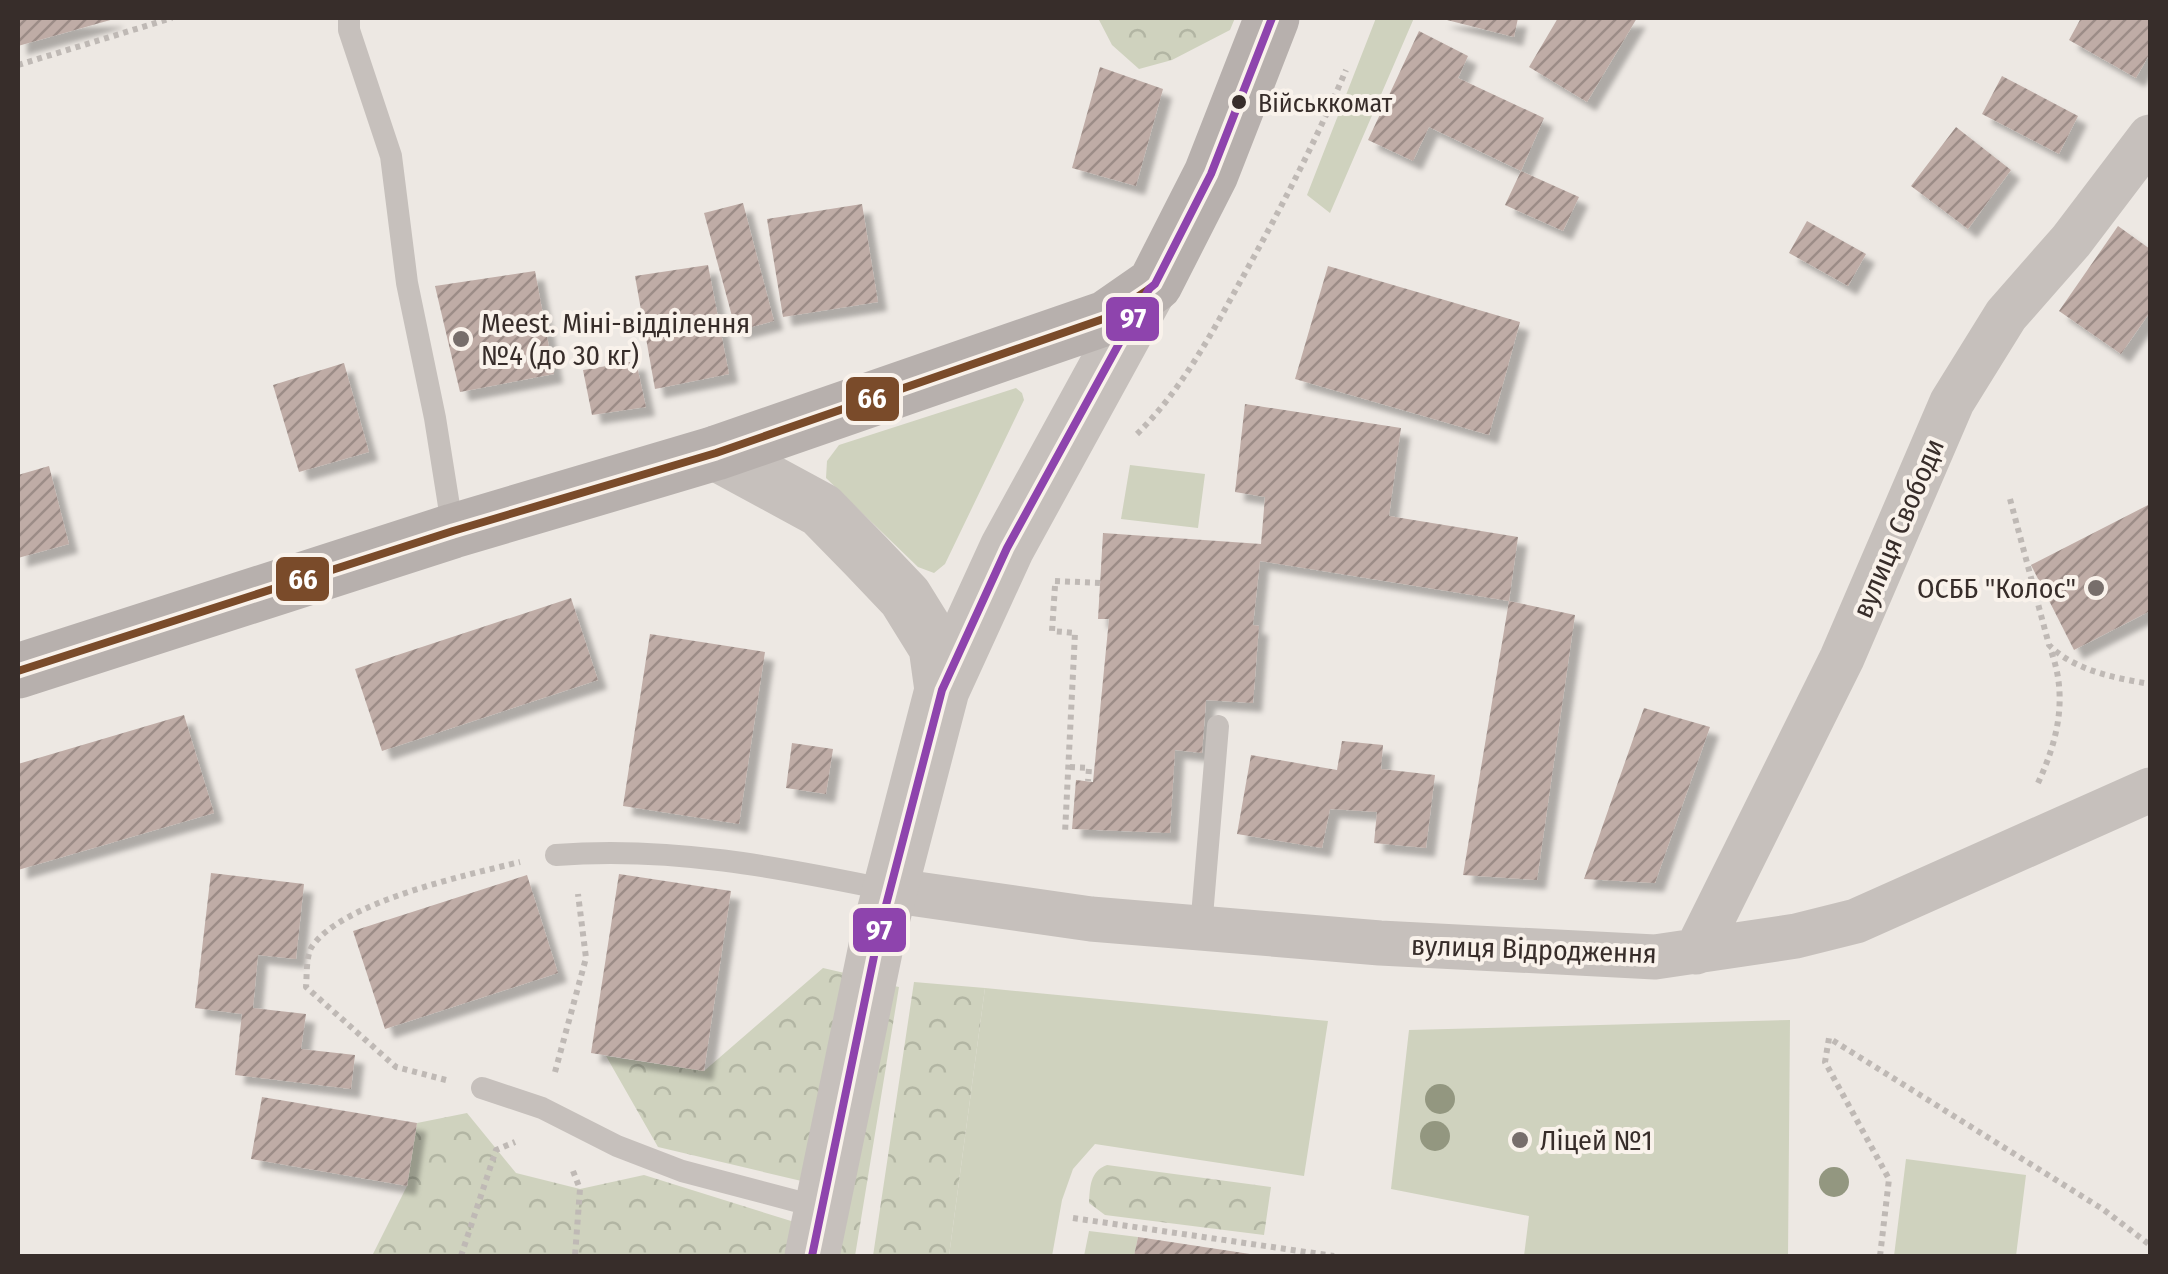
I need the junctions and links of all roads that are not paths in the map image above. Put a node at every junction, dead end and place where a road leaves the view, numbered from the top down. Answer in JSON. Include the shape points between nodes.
{"nodes":[{"id":1,"x":1272,"y":18,"type":"edge"},
{"id":2,"x":345,"y":22,"type":"edge"},
{"id":3,"x":2150,"y":136,"type":"edge"},
{"id":4,"x":1149,"y":290,"type":"junction"},
{"id":5,"x":716,"y":453,"type":"junction"},
{"id":6,"x":453,"y":531,"type":"junction"},
{"id":7,"x":18,"y":671,"type":"edge"},
{"id":8,"x":942,"y":690,"type":"junction"},
{"id":9,"x":1218,"y":726,"type":"dead end"},
{"id":10,"x":2150,"y":790,"type":"edge"},
{"id":11,"x":566,"y":854,"type":"road end"},
{"id":12,"x":889,"y":890,"type":"junction"},
{"id":13,"x":1202,"y":928,"type":"junction"},
{"id":14,"x":1696,"y":952,"type":"junction"},
{"id":15,"x":482,"y":1088,"type":"road end"},
{"id":16,"x":817,"y":1232,"type":"edge"}],
"edges":[{"from":1,"to":4,"type":"main road","via":[[1211,174]]},
{"from":2,"to":6,"type":"lane","via":[[391,156]]},
{"from":3,"to":14,"type":"street","name":"вулиця Свободи","via":[[2006,315],[1952,402],[1842,658]]},
{"from":4,"to":5,"type":"main road","via":[[1106,318]]},
{"from":4,"to":8,"type":"street","via":[[1007,548]]},
{"from":5,"to":6,"type":"main road"},
{"from":5,"to":8,"type":"street","via":[[820,510],[866,556],[905,598],[936,647]]},
{"from":6,"to":7,"type":"main road"},
{"from":8,"to":12,"type":"street"},
{"from":9,"to":13,"type":"lane"},
{"from":10,"to":14,"type":"street","name":"вулиця Відродження","via":[[1856,922]]},
{"from":11,"to":12,"type":"lane","via":[[681,853]]},
{"from":12,"to":13,"type":"street","name":"вулиця Відродження"},
{"from":12,"to":16,"type":"street"},
{"from":13,"to":14,"type":"street","name":"вулиця Відродження","via":[[1655,957]]},
{"from":15,"to":16,"type":"lane"}]}
